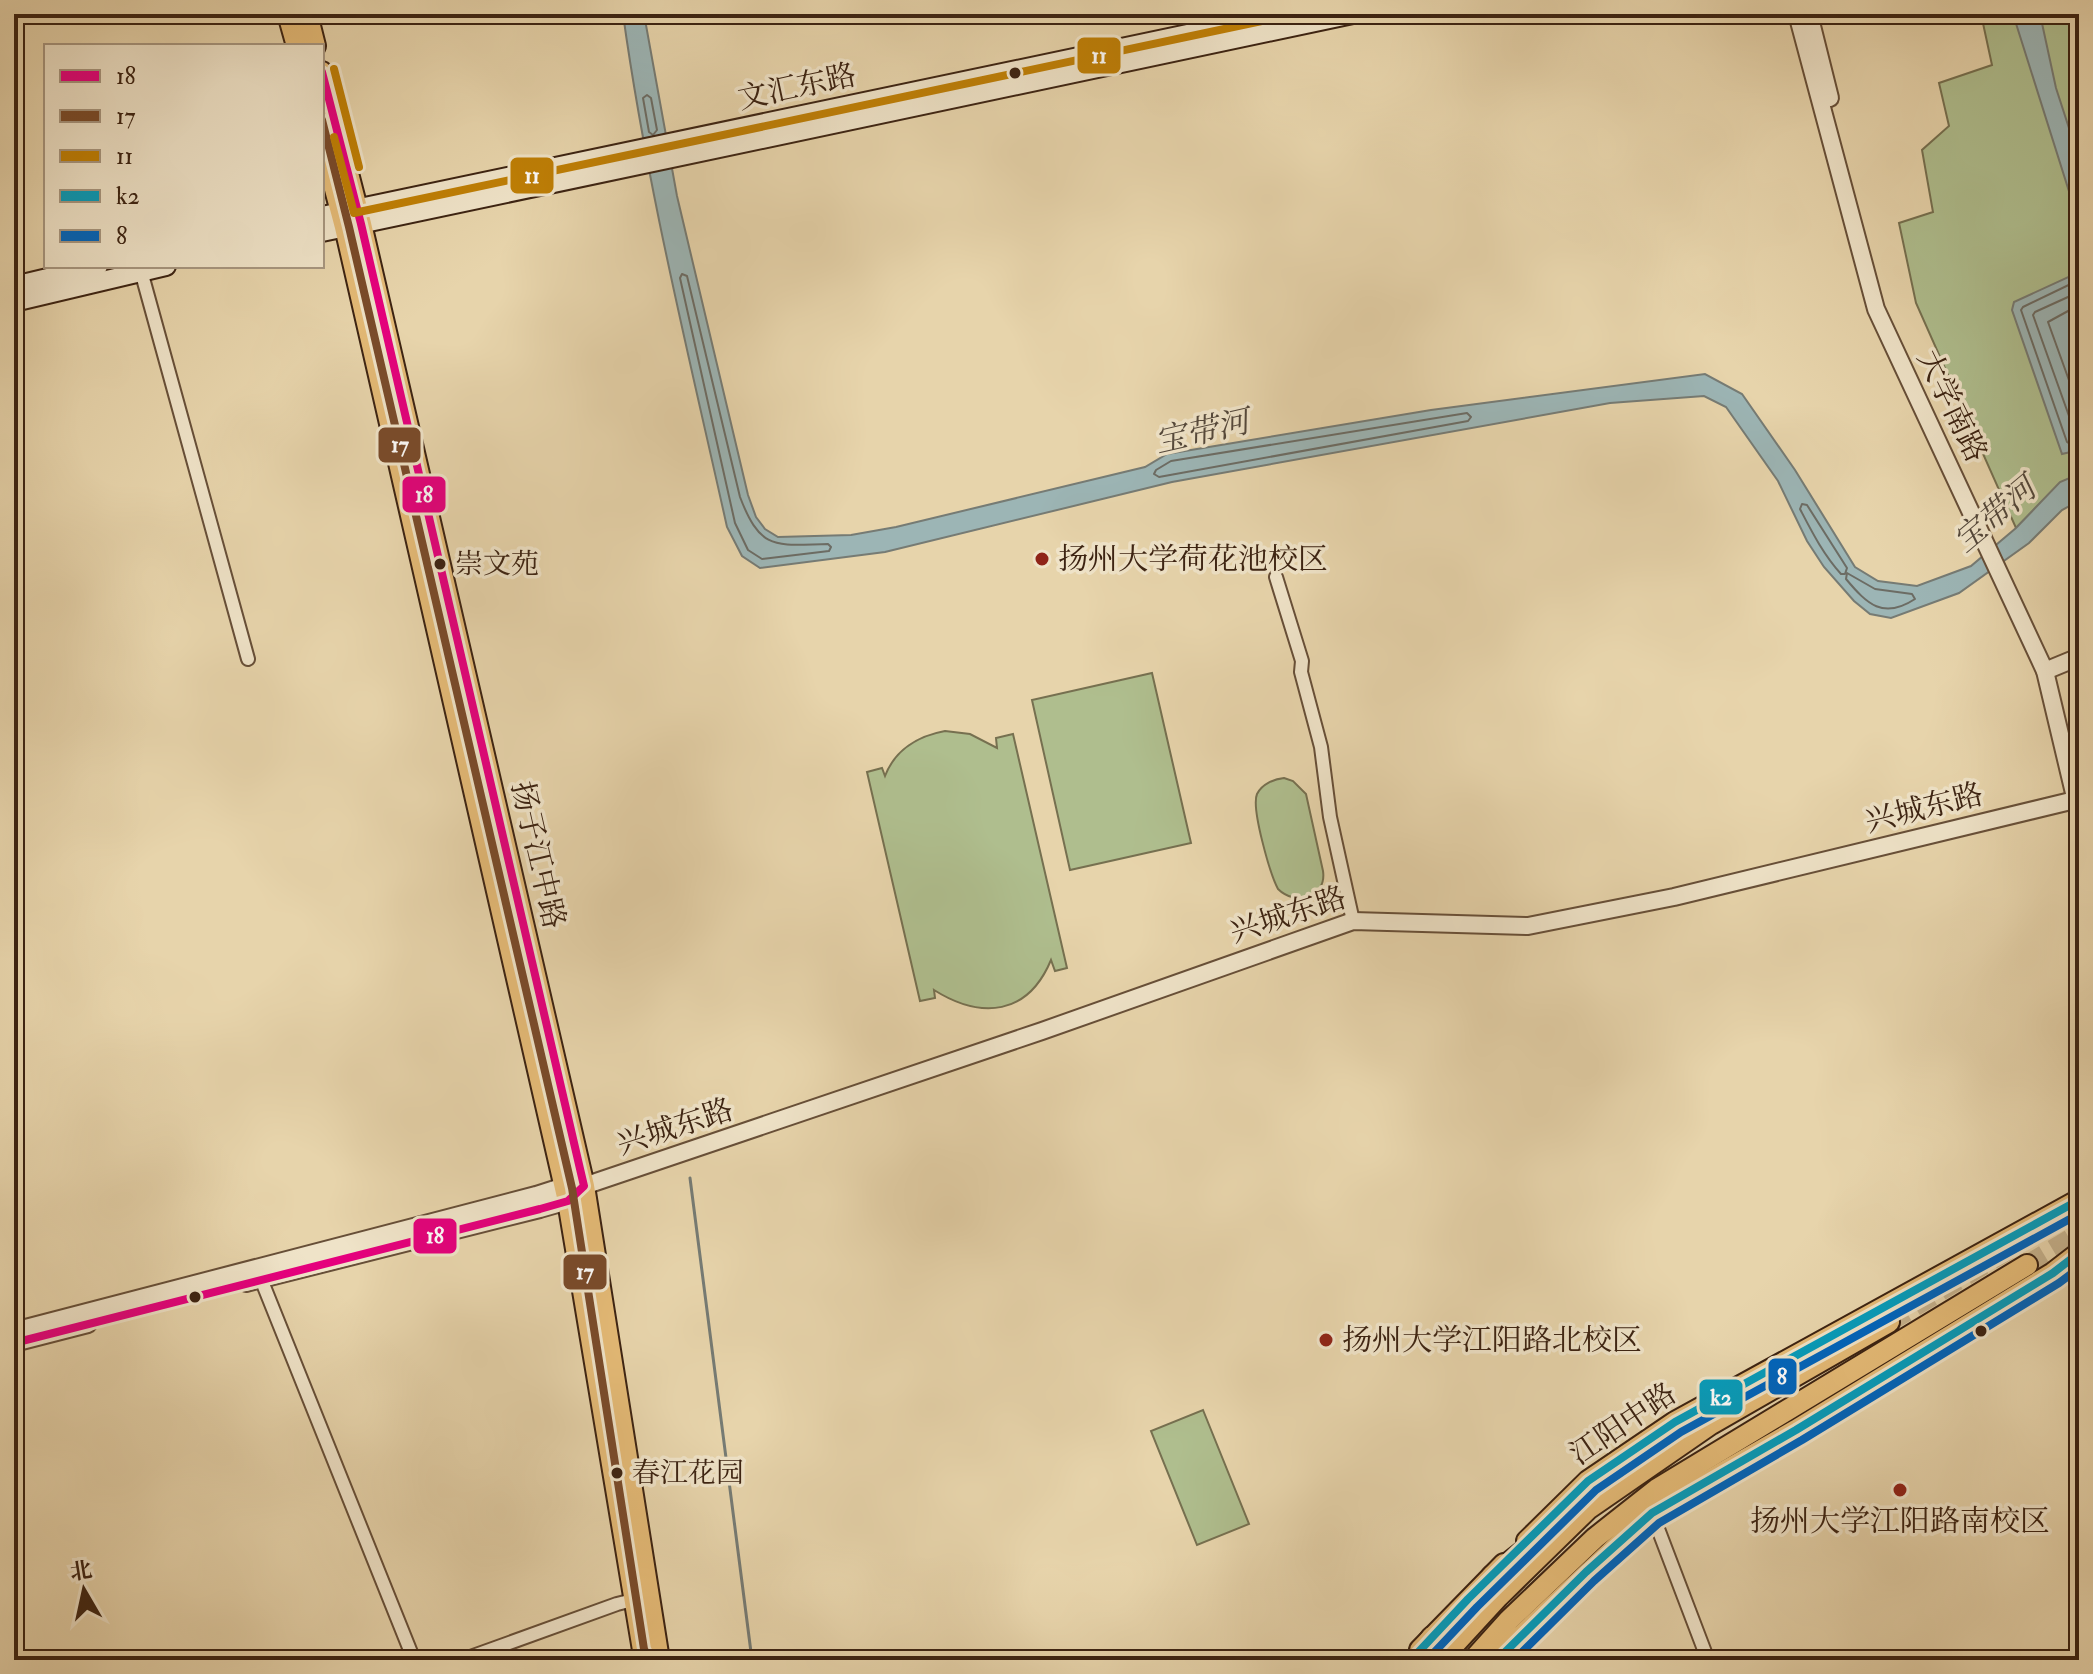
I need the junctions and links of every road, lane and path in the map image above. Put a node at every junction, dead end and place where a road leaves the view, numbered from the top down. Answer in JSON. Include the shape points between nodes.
{"nodes":[{"id":1,"x":288,"y":14,"type":"edge"},
{"id":2,"x":307,"y":14,"type":"edge"},
{"id":3,"x":1283,"y":14,"type":"edge"},
{"id":4,"x":1353,"y":14,"type":"edge"},
{"id":5,"x":1797,"y":14,"type":"edge"},
{"id":6,"x":1809,"y":14,"type":"edge"},
{"id":7,"x":296,"y":44,"type":"edge"},
{"id":8,"x":314,"y":44,"type":"edge"},
{"id":9,"x":324,"y":85,"type":"edge"},
{"id":10,"x":713,"y":142,"type":"junction"},
{"id":11,"x":324,"y":147,"type":"edge"},
{"id":12,"x":345,"y":217,"type":"edge"},
{"id":13,"x":324,"y":231,"type":"edge"},
{"id":14,"x":90,"y":268,"type":"edge"},
{"id":15,"x":156,"y":268,"type":"edge"},
{"id":16,"x":141,"y":271,"type":"junction"},
{"id":17,"x":14,"y":286,"type":"edge"},
{"id":18,"x":14,"y":302,"type":"edge"},
{"id":19,"x":1990,"y":540,"type":"junction"},
{"id":20,"x":1276,"y":577,"type":"dead end"},
{"id":21,"x":2079,"y":657,"type":"edge"},
{"id":22,"x":248,"y":659,"type":"dead end"},
{"id":23,"x":2049,"y":669,"type":"junction"},
{"id":24,"x":2079,"y":767,"type":"edge"},
{"id":25,"x":2078,"y":804,"type":"edge"},
{"id":26,"x":1353,"y":921,"type":"junction"},
{"id":27,"x":572,"y":1191,"type":"junction"},
{"id":28,"x":2079,"y":1200,"type":"edge"},
{"id":29,"x":2079,"y":1253,"type":"edge"},
{"id":30,"x":2027,"y":1265,"type":"tunnel mouth"},
{"id":31,"x":261,"y":1279,"type":"junction"},
{"id":32,"x":1889,"y":1322,"type":"tunnel mouth"},
{"id":33,"x":14,"y":1331,"type":"edge"},
{"id":34,"x":14,"y":1343,"type":"edge"},
{"id":35,"x":1881,"y":1352,"type":"junction"},
{"id":36,"x":1711,"y":1424,"type":"junction"},
{"id":37,"x":1652,"y":1513,"type":"junction"},
{"id":38,"x":1492,"y":1576,"type":"junction"},
{"id":39,"x":642,"y":1598,"type":"junction"},
{"id":40,"x":651,"y":1656,"type":"edge"},
{"id":41,"x":414,"y":1660,"type":"edge"},
{"id":42,"x":462,"y":1660,"type":"edge"},
{"id":43,"x":1413,"y":1660,"type":"edge"},
{"id":44,"x":1440,"y":1660,"type":"edge"},
{"id":45,"x":1473,"y":1660,"type":"edge"},
{"id":46,"x":1496,"y":1660,"type":"edge"},
{"id":47,"x":1708,"y":1660,"type":"edge"}],
"edges":[{"from":1,"to":7,"type":"main road"},
{"from":2,"to":8,"type":"main road"},
{"from":3,"to":10,"type":"main road","name":"文汇东路"},
{"from":4,"to":10,"type":"main road","name":"文汇东路"},
{"from":5,"to":19,"type":"street","name":"大学南路","via":[[1876,309]]},
{"from":6,"to":19,"type":"street","name":"大学南路","via":[[1885,307]]},
{"from":9,"to":12,"type":"main road","name":"扬子江中路"},
{"from":10,"to":12,"type":"main road","name":"文汇东路"},
{"from":11,"to":12,"type":"main road","name":"扬子江中路"},
{"from":12,"to":13,"type":"main road","name":"文汇东路"},
{"from":12,"to":27,"type":"main road","name":"扬子江中路"},
{"from":14,"to":17,"type":"main road"},
{"from":15,"to":16,"type":"main road"},
{"from":16,"to":18,"type":"main road"},
{"from":16,"to":22,"type":"street"},
{"from":19,"to":23,"type":"street","name":"大学南路"},
{"from":20,"to":26,"type":"street","via":[[1302,661]]},
{"from":21,"to":23,"type":"street"},
{"from":23,"to":24,"type":"street","name":"大学南路"},
{"from":23,"to":25,"type":"street","name":"大学南路"},
{"from":25,"to":26,"type":"street","name":"兴城东路","via":[[1528,926]]},
{"from":26,"to":27,"type":"street","name":"兴城东路"},
{"from":27,"to":31,"type":"street","name":"兴城东路"},
{"from":27,"to":33,"type":"street","name":"兴城东路","via":[[507,1203]]},
{"from":27,"to":39,"type":"main road","name":"扬子江中路"},
{"from":28,"to":38,"type":"main road","name":"江阳中路","via":[[1675,1422],[1588,1481]]},
{"from":29,"to":37,"type":"main road"},
{"from":30,"to":35,"type":"main road"},
{"from":31,"to":34,"type":"street","name":"兴城东路"},
{"from":31,"to":41,"type":"street"},
{"from":32,"to":36,"type":"main road"},
{"from":35,"to":37,"type":"main road","via":[[1846,1380],[1706,1467]]},
{"from":35,"to":45,"type":"main road","via":[[1657,1489],[1595,1538]]},
{"from":36,"to":38,"type":"main road","via":[[1665,1445]]},
{"from":36,"to":44,"type":"main road","via":[[1588,1509]]},
{"from":37,"to":46,"type":"main road"},
{"from":37,"to":47,"type":"street"},
{"from":38,"to":43,"type":"main road","name":"江阳中路"},
{"from":39,"to":40,"type":"main road","name":"扬子江中路"},
{"from":39,"to":42,"type":"street"}]}
